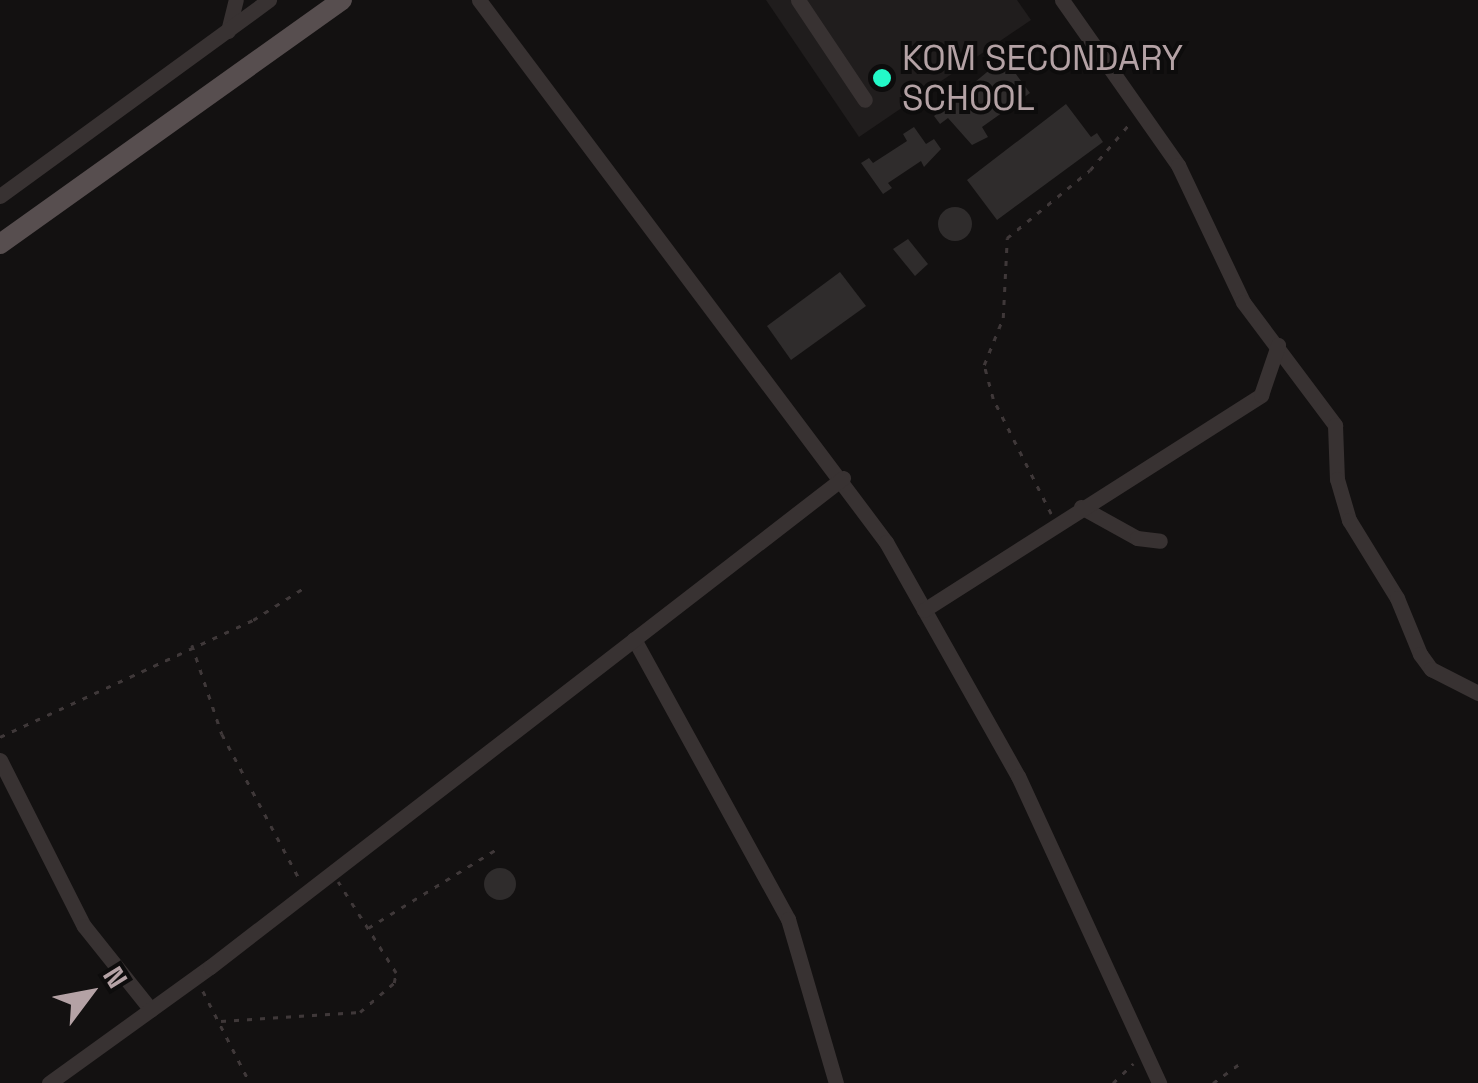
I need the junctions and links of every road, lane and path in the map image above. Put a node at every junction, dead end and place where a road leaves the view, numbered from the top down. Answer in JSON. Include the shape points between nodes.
{"nodes":[{"id":1,"x":236,"y":0,"type":"edge"},
{"id":2,"x":270,"y":0,"type":"edge"},
{"id":3,"x":342,"y":0,"type":"edge"},
{"id":4,"x":479,"y":0,"type":"edge"},
{"id":5,"x":798,"y":0,"type":"edge"},
{"id":6,"x":1062,"y":0,"type":"edge"},
{"id":7,"x":228,"y":31,"type":"junction"},
{"id":8,"x":865,"y":100,"type":"dead end"},
{"id":9,"x":1139,"y":113,"type":"junction"},
{"id":10,"x":0,"y":196,"type":"edge"},
{"id":11,"x":0,"y":244,"type":"edge"},
{"id":12,"x":1278,"y":345,"type":"junction"},
{"id":13,"x":843,"y":478,"type":"junction"},
{"id":14,"x":1080,"y":508,"type":"junction"},
{"id":15,"x":1056,"y":523,"type":"junction"},
{"id":16,"x":1160,"y":541,"type":"dead end"},
{"id":17,"x":302,"y":589,"type":"dead end"},
{"id":18,"x":924,"y":610,"type":"junction"},
{"id":19,"x":634,"y":639,"type":"junction"},
{"id":20,"x":192,"y":644,"type":"junction"},
{"id":21,"x":1478,"y":693,"type":"edge"},
{"id":22,"x":0,"y":736,"type":"edge"},
{"id":23,"x":0,"y":760,"type":"edge"},
{"id":24,"x":497,"y":849,"type":"dead end"},
{"id":25,"x":331,"y":872,"type":"junction"},
{"id":26,"x":306,"y":891,"type":"junction"},
{"id":27,"x":367,"y":929,"type":"junction"},
{"id":28,"x":195,"y":978,"type":"junction"},
{"id":29,"x":151,"y":1010,"type":"junction"},
{"id":30,"x":221,"y":1021,"type":"junction"},
{"id":31,"x":1143,"y":1045,"type":"junction"},
{"id":32,"x":1238,"y":1065,"type":"dead end"},
{"id":33,"x":49,"y":1083,"type":"edge"},
{"id":34,"x":250,"y":1083,"type":"edge"},
{"id":35,"x":836,"y":1083,"type":"edge"},
{"id":36,"x":1113,"y":1083,"type":"edge"},
{"id":37,"x":1159,"y":1083,"type":"edge"},
{"id":38,"x":1214,"y":1083,"type":"edge"}],
"edges":[{"from":1,"to":7,"type":"street"},
{"from":2,"to":7,"type":"street"},
{"from":3,"to":11,"type":"main road"},
{"from":4,"to":13,"type":"street"},
{"from":5,"to":8,"type":"street"},
{"from":6,"to":9,"type":"street"},
{"from":7,"to":10,"type":"street"},
{"from":9,"to":12,"type":"street","via":[[1178,165],[1243,302]]},
{"from":9,"to":15,"type":"path","via":[[1090,170],[1006,238],[1002,318],[984,365],[993,400]]},
{"from":12,"to":14,"type":"street","via":[[1262,396]]},
{"from":12,"to":21,"type":"street","via":[[1335,425],[1337,479],[1350,520],[1397,598],[1420,654],[1431,669]]},
{"from":13,"to":18,"type":"street"},
{"from":13,"to":19,"type":"street"},
{"from":14,"to":15,"type":"street"},
{"from":14,"to":16,"type":"street","via":[[1137,538]]},
{"from":15,"to":18,"type":"street"},
{"from":17,"to":20,"type":"path","via":[[253,620]]},
{"from":18,"to":31,"type":"street","via":[[1018,776]]},
{"from":19,"to":25,"type":"street"},
{"from":19,"to":35,"type":"street","via":[[788,918]]},
{"from":20,"to":22,"type":"path"},
{"from":20,"to":26,"type":"path","via":[[222,734]]},
{"from":23,"to":29,"type":"street","via":[[84,926]]},
{"from":24,"to":27,"type":"path"},
{"from":25,"to":26,"type":"street"},
{"from":25,"to":27,"type":"path"},
{"from":26,"to":28,"type":"street"},
{"from":27,"to":30,"type":"path","via":[[397,977],[366,1010]]},
{"from":28,"to":29,"type":"street"},
{"from":28,"to":30,"type":"path"},
{"from":29,"to":33,"type":"street"},
{"from":30,"to":34,"type":"path"},
{"from":31,"to":36,"type":"path"},
{"from":31,"to":37,"type":"street"},
{"from":32,"to":38,"type":"path"}]}
